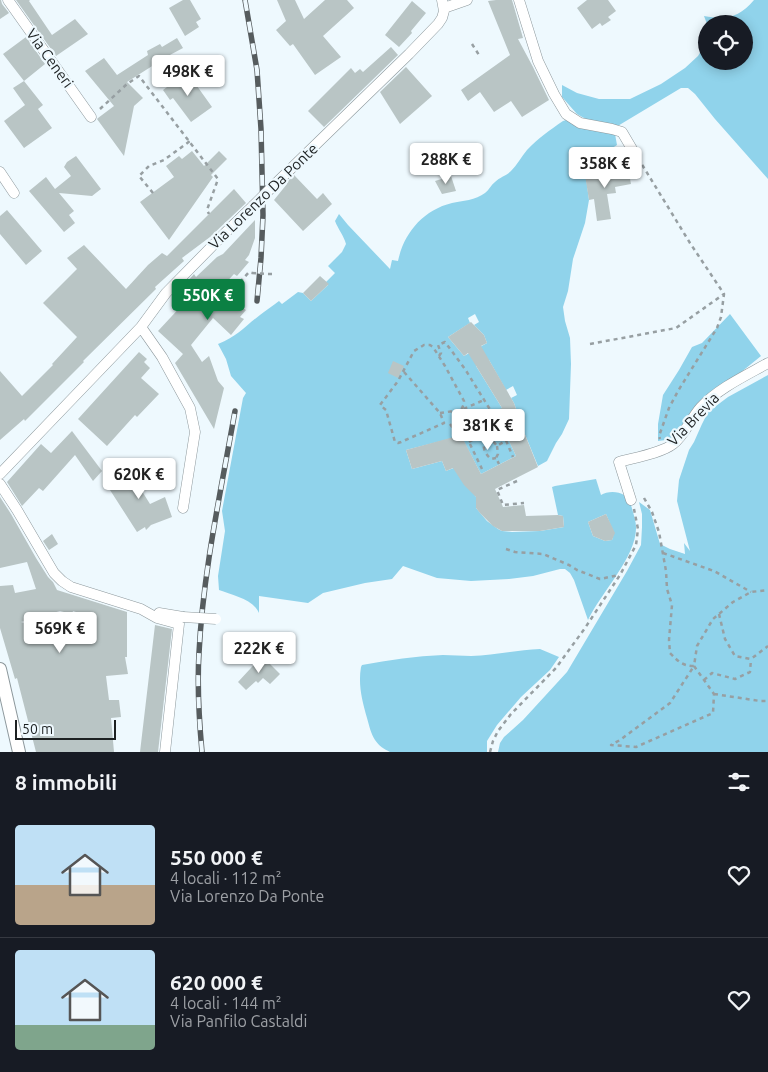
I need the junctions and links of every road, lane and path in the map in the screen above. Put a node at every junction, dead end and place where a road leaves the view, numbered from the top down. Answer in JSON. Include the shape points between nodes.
{"nodes":[{"id":1,"x":8,"y":0,"type":"edge"},
{"id":2,"x":467,"y":0,"type":"edge"},
{"id":3,"x":519,"y":0,"type":"edge"},
{"id":4,"x":443,"y":4,"type":"edge"},
{"id":5,"x":472,"y":44,"type":"dead end"},
{"id":6,"x":479,"y":55,"type":"dead end"},
{"id":7,"x":91,"y":117,"type":"joint"},
{"id":8,"x":190,"y":141,"type":"junction"},
{"id":9,"x":632,"y":149,"type":"dead end"},
{"id":10,"x":640,"y":161,"type":"dead end"},
{"id":11,"x":0,"y":172,"type":"edge"},
{"id":12,"x":14,"y":193,"type":"dead end"},
{"id":13,"x":153,"y":193,"type":"dead end"},
{"id":14,"x":209,"y":214,"type":"dead end"},
{"id":15,"x":272,"y":274,"type":"dead end"},
{"id":16,"x":240,"y":282,"type":"dead end"},
{"id":17,"x":724,"y":294,"type":"junction"},
{"id":18,"x":141,"y":327,"type":"junction"},
{"id":19,"x":590,"y":344,"type":"dead end"},
{"id":20,"x":439,"y":356,"type":"junction"},
{"id":21,"x":768,"y":363,"type":"edge"},
{"id":22,"x":404,"y":372,"type":"junction"},
{"id":23,"x":484,"y":400,"type":"junction"},
{"id":24,"x":461,"y":410,"type":"junction"},
{"id":25,"x":476,"y":411,"type":"dead end"},
{"id":26,"x":440,"y":413,"type":"junction"},
{"id":27,"x":464,"y":416,"type":"dead end"},
{"id":28,"x":474,"y":419,"type":"junction"},
{"id":29,"x":450,"y":424,"type":"dead end"},
{"id":30,"x":499,"y":424,"type":"junction"},
{"id":31,"x":483,"y":434,"type":"junction"},
{"id":32,"x":660,"y":436,"type":"dead end"},
{"id":33,"x":486,"y":440,"type":"junction"},
{"id":34,"x":507,"y":440,"type":"junction"},
{"id":35,"x":469,"y":442,"type":"junction"},
{"id":36,"x":497,"y":446,"type":"junction"},
{"id":37,"x":513,"y":457,"type":"dead end"},
{"id":38,"x":496,"y":458,"type":"junction"},
{"id":39,"x":499,"y":464,"type":"dead end"},
{"id":40,"x":482,"y":469,"type":"dead end"},
{"id":41,"x":0,"y":474,"type":"edge"},
{"id":42,"x":517,"y":481,"type":"dead end"},
{"id":43,"x":0,"y":484,"type":"edge"},
{"id":44,"x":644,"y":498,"type":"dead end"},
{"id":45,"x":631,"y":500,"type":"joint"},
{"id":46,"x":524,"y":503,"type":"dead end"},
{"id":47,"x":184,"y":508,"type":"dead end"},
{"id":48,"x":506,"y":549,"type":"dead end"},
{"id":49,"x":663,"y":554,"type":"junction"},
{"id":50,"x":620,"y":575,"type":"junction"},
{"id":51,"x":768,"y":590,"type":"edge"},
{"id":52,"x":752,"y":592,"type":"junction"},
{"id":53,"x":141,"y":609,"type":"junction"},
{"id":54,"x":719,"y":613,"type":"junction"},
{"id":55,"x":218,"y":619,"type":"dead end"},
{"id":56,"x":768,"y":646,"type":"edge"},
{"id":57,"x":751,"y":659,"type":"junction"},
{"id":58,"x":694,"y":666,"type":"junction"},
{"id":59,"x":0,"y":669,"type":"edge"},
{"id":60,"x":704,"y":680,"type":"junction"},
{"id":61,"x":714,"y":694,"type":"junction"},
{"id":62,"x":768,"y":701,"type":"edge"},
{"id":63,"x":19,"y":752,"type":"edge"},
{"id":64,"x":164,"y":752,"type":"edge"},
{"id":65,"x":490,"y":752,"type":"edge"}],
"edges":[{"from":1,"to":7,"type":"street","name":"Via Ceneri"},
{"from":2,"to":4,"type":"street"},
{"from":3,"to":9,"type":"street","via":[[538,61],[566,114],[580,123],[622,132]]},
{"from":4,"to":18,"type":"street","name":"Via Lorenzo Da Ponte","bridge":true,"via":[[444,15],[438,24],[166,293]]},
{"from":5,"to":6,"type":"path"},
{"from":7,"to":8,"type":"path","via":[[139,76]]},
{"from":8,"to":13,"type":"path","via":[[164,160],[149,166],[139,176]]},
{"from":8,"to":14,"type":"path","via":[[218,180],[207,210]]},
{"from":10,"to":17,"type":"path"},
{"from":11,"to":12,"type":"street"},
{"from":15,"to":16,"type":"path","bridge":true,"via":[[249,272]]},
{"from":17,"to":19,"type":"path","via":[[676,328]]},
{"from":17,"to":32,"type":"path","via":[[717,328],[669,408]]},
{"from":18,"to":41,"type":"street","name":"Via Lorenzo Da Ponte"},
{"from":18,"to":47,"type":"street","via":[[190,408],[195,432]]},
{"from":20,"to":22,"type":"path","via":[[433,347],[424,345],[414,351]]},
{"from":20,"to":23,"type":"path","via":[[438,345],[445,342]]},
{"from":20,"to":24,"type":"path","via":[[464,401]]},
{"from":21,"to":45,"type":"street","name":"Via Brevia","via":[[713,395],[673,445],[619,462]]},
{"from":22,"to":26,"type":"path"},
{"from":22,"to":26,"type":"path","via":[[380,406],[386,410],[395,442],[444,423]]},
{"from":23,"to":24,"type":"path"},
{"from":23,"to":30,"type":"path"},
{"from":24,"to":26,"type":"path"},
{"from":25,"to":28,"type":"path"},
{"from":27,"to":28,"type":"path"},
{"from":28,"to":31,"type":"path"},
{"from":29,"to":35,"type":"path"},
{"from":30,"to":31,"type":"path"},
{"from":30,"to":34,"type":"path"},
{"from":31,"to":33,"type":"path"},
{"from":31,"to":35,"type":"path"},
{"from":33,"to":36,"type":"path"},
{"from":33,"to":38,"type":"path","via":[[485,450],[491,459]]},
{"from":34,"to":36,"type":"path"},
{"from":34,"to":37,"type":"path"},
{"from":35,"to":40,"type":"path"},
{"from":36,"to":38,"type":"path"},
{"from":38,"to":39,"type":"path"},
{"from":42,"to":46,"type":"path","via":[[498,490],[501,500],[503,505]]},
{"from":43,"to":53,"type":"street","via":[[62,581],[71,587]]},
{"from":44,"to":49,"type":"path","via":[[660,532]]},
{"from":45,"to":50,"type":"path","via":[[638,529],[636,545]]},
{"from":48,"to":50,"type":"path","via":[[543,554],[600,579]]},
{"from":49,"to":52,"type":"path","via":[[714,571]]},
{"from":49,"to":58,"type":"path","via":[[672,605],[670,653],[686,666]]},
{"from":50,"to":65,"type":"path","via":[[556,668],[498,731]]},
{"from":51,"to":52,"type":"path"},
{"from":52,"to":54,"type":"path"},
{"from":53,"to":55,"type":"street","bridge":true,"via":[[183,617]]},
{"from":53,"to":64,"type":"street","via":[[179,624]]},
{"from":54,"to":57,"type":"path","via":[[725,639],[736,656]]},
{"from":54,"to":58,"type":"path","via":[[696,646]]},
{"from":56,"to":57,"type":"path"},
{"from":57,"to":60,"type":"path","via":[[750,672],[735,678],[712,673]]},
{"from":58,"to":60,"type":"path"},
{"from":58,"to":61,"type":"path","via":[[670,703],[611,746],[636,747],[713,714]]},
{"from":59,"to":63,"type":"street"},
{"from":60,"to":61,"type":"path"},
{"from":61,"to":62,"type":"path"}]}
